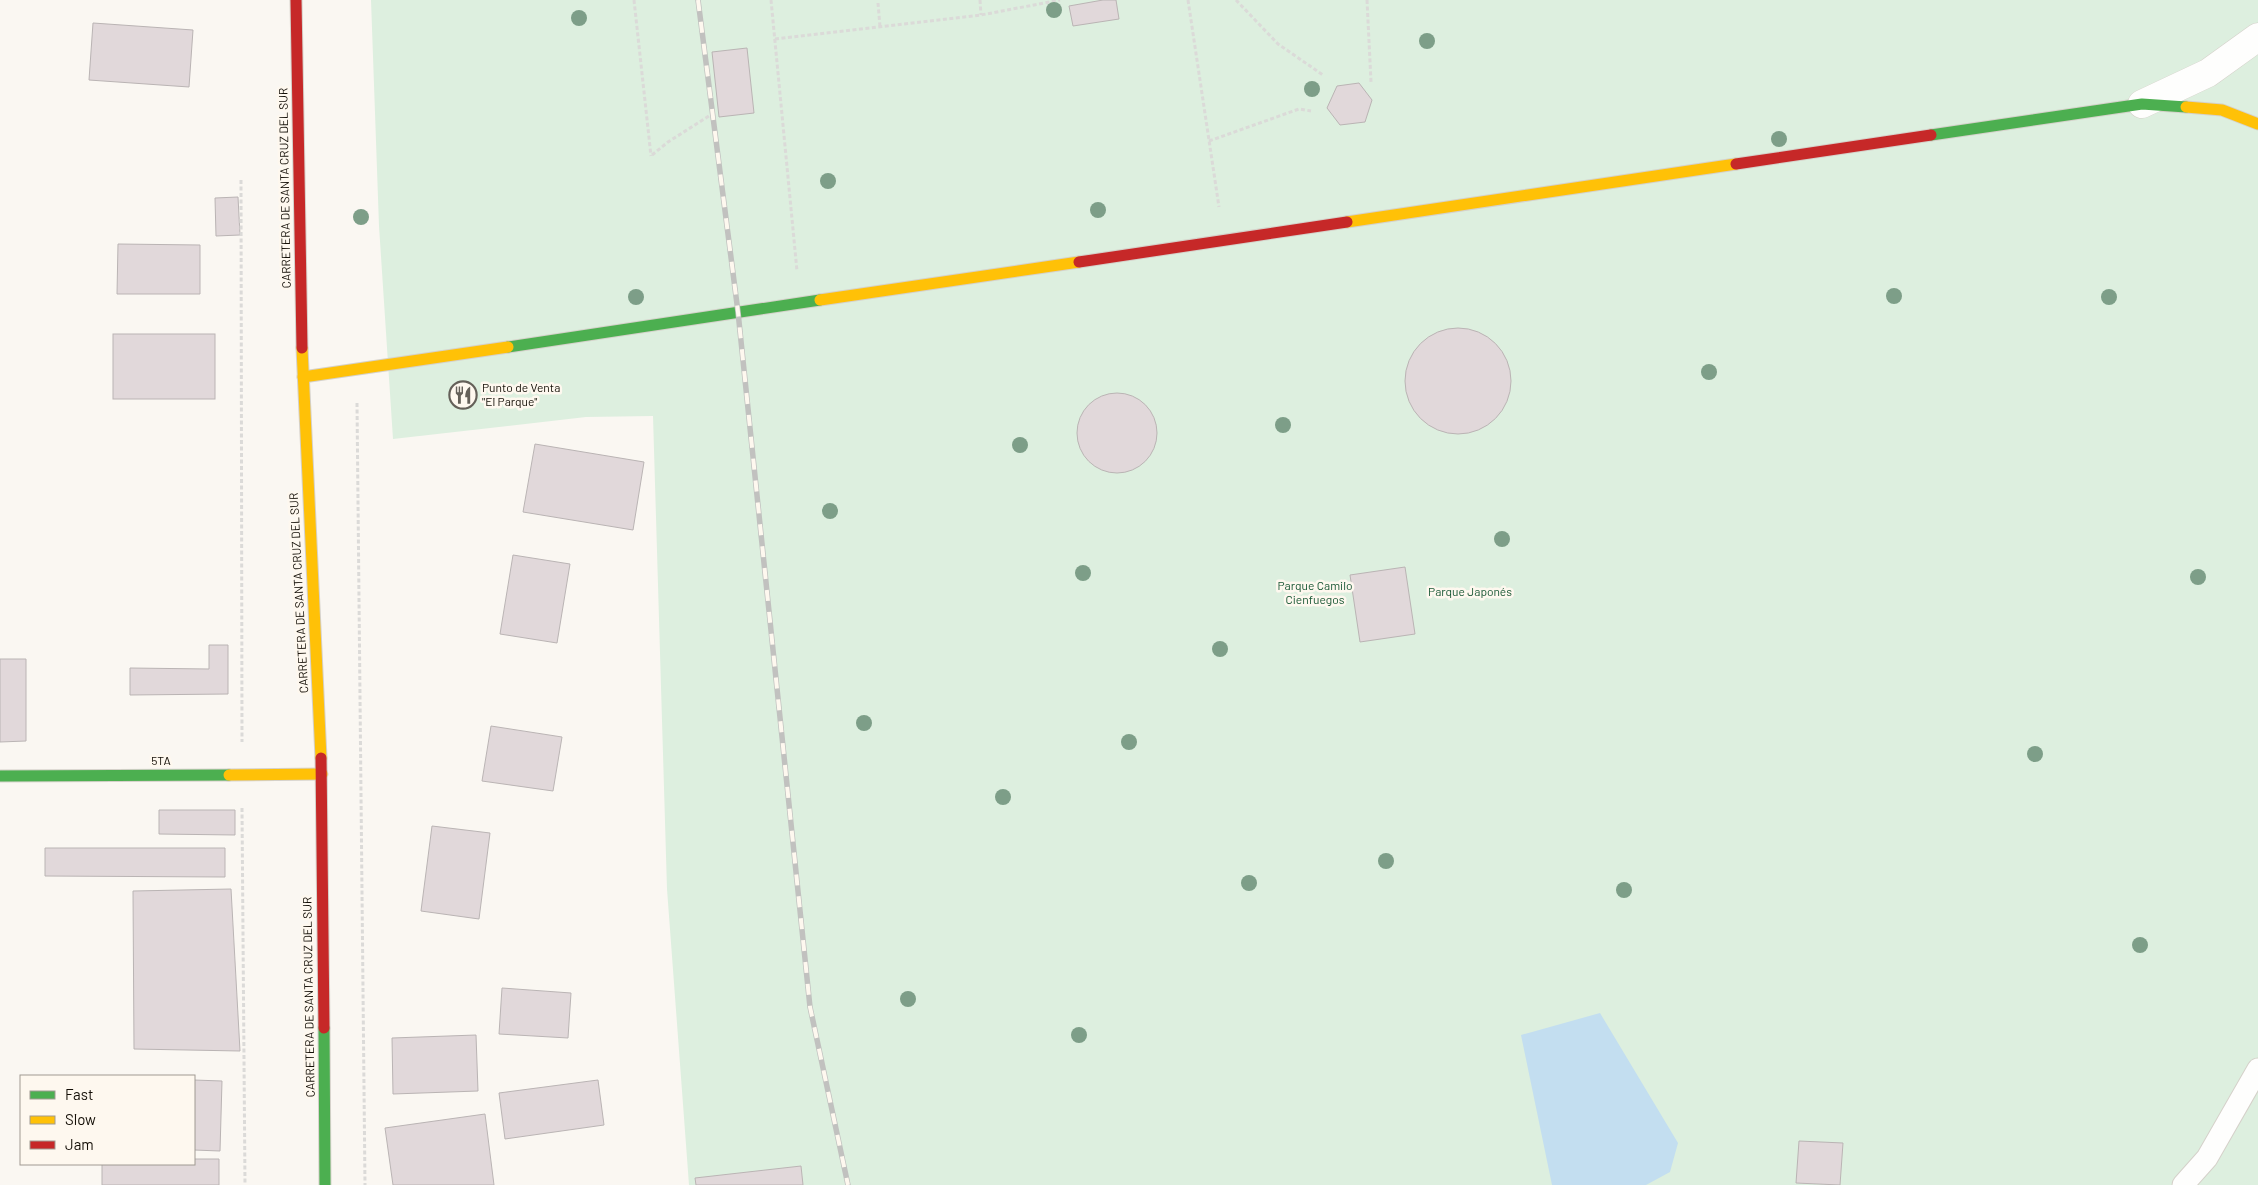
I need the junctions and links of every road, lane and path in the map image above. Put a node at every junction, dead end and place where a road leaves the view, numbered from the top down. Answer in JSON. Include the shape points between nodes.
{"nodes":[{"id":1,"x":296,"y":0,"type":"edge"},
{"id":2,"x":634,"y":0,"type":"edge"},
{"id":3,"x":771,"y":0,"type":"edge"},
{"id":4,"x":980,"y":0,"type":"edge"},
{"id":5,"x":1060,"y":0,"type":"edge"},
{"id":6,"x":1188,"y":0,"type":"edge"},
{"id":7,"x":1236,"y":0,"type":"edge"},
{"id":8,"x":1367,"y":0,"type":"edge"},
{"id":9,"x":878,"y":3,"type":"dead end"},
{"id":10,"x":981,"y":15,"type":"junction"},
{"id":11,"x":880,"y":27,"type":"junction"},
{"id":12,"x":2258,"y":37,"type":"edge"},
{"id":13,"x":775,"y":39,"type":"junction"},
{"id":14,"x":1323,"y":75,"type":"dead end"},
{"id":15,"x":1371,"y":82,"type":"dead end"},
{"id":16,"x":2142,"y":104,"type":"junction"},
{"id":17,"x":1311,"y":111,"type":"dead end"},
{"id":18,"x":712,"y":114,"type":"dead end"},
{"id":19,"x":2258,"y":124,"type":"edge"},
{"id":20,"x":1209,"y":140,"type":"junction"},
{"id":21,"x":241,"y":180,"type":"dead end"},
{"id":22,"x":1224,"y":240,"type":"junction"},
{"id":23,"x":799,"y":303,"type":"junction"},
{"id":24,"x":356,"y":369,"type":"junction"},
{"id":25,"x":303,"y":377,"type":"junction"},
{"id":26,"x":242,"y":774,"type":"junction"},
{"id":27,"x":322,"y":774,"type":"junction"},
{"id":28,"x":0,"y":776,"type":"edge"},
{"id":29,"x":2258,"y":1069,"type":"edge"},
{"id":30,"x":245,"y":1185,"type":"edge"},
{"id":31,"x":325,"y":1185,"type":"edge"},
{"id":32,"x":365,"y":1185,"type":"edge"},
{"id":33,"x":2183,"y":1185,"type":"edge"}],
"edges":[{"from":1,"to":25,"type":"street","name":"CARRETERA DE SANTA CRUZ DEL SUR"},
{"from":2,"to":18,"type":"path","via":[[651,156]]},
{"from":3,"to":13,"type":"path"},
{"from":4,"to":10,"type":"path"},
{"from":5,"to":10,"type":"path"},
{"from":6,"to":20,"type":"path"},
{"from":7,"to":14,"type":"path","via":[[1278,44]]},
{"from":8,"to":15,"type":"path"},
{"from":9,"to":11,"type":"path"},
{"from":10,"to":11,"type":"path"},
{"from":11,"to":13,"type":"path"},
{"from":12,"to":16,"type":"street","via":[[2208,73]]},
{"from":13,"to":23,"type":"path"},
{"from":16,"to":19,"type":"street","via":[[2222,110]]},
{"from":16,"to":22,"type":"street"},
{"from":17,"to":20,"type":"path","via":[[1300,109]]},
{"from":20,"to":22,"type":"path"},
{"from":21,"to":26,"type":"path"},
{"from":22,"to":23,"type":"street"},
{"from":23,"to":24,"type":"street"},
{"from":24,"to":25,"type":"street"},
{"from":24,"to":32,"type":"path"},
{"from":25,"to":27,"type":"street","name":"CARRETERA DE SANTA CRUZ DEL SUR"},
{"from":26,"to":27,"type":"street","name":"5TA"},
{"from":26,"to":28,"type":"street","name":"5TA"},
{"from":26,"to":30,"type":"path"},
{"from":27,"to":31,"type":"street","name":"CARRETERA DE SANTA CRUZ DEL SUR"},
{"from":29,"to":33,"type":"lane","via":[[2207,1158]]}]}
